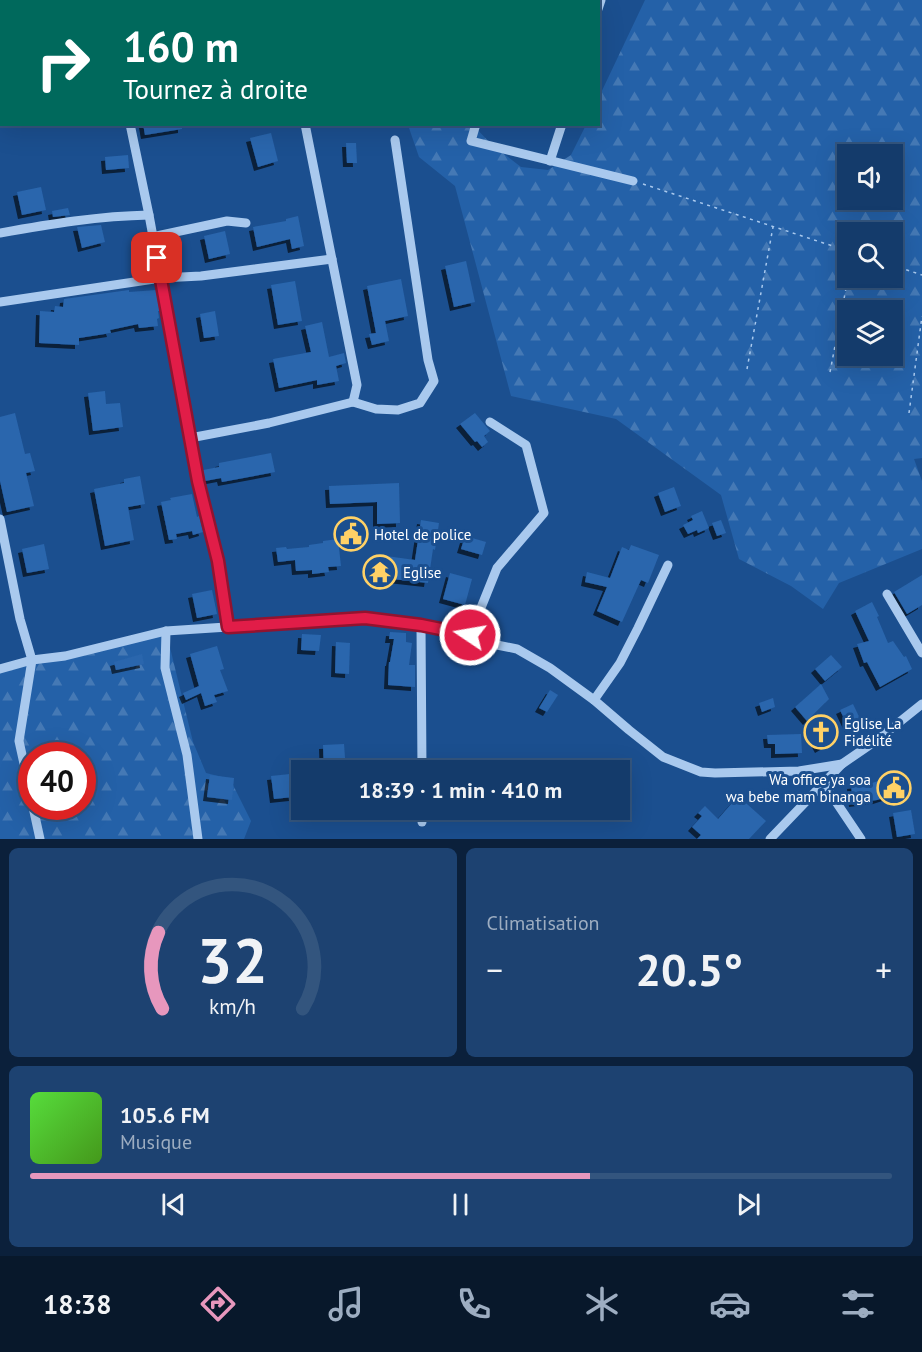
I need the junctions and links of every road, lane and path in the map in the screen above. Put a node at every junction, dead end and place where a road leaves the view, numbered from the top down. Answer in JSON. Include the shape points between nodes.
{"nodes":[{"id":1,"x":130,"y":126,"type":"edge"},
{"id":2,"x":306,"y":126,"type":"edge"},
{"id":3,"x":475,"y":126,"type":"edge"},
{"id":4,"x":561,"y":126,"type":"edge"},
{"id":5,"x":395,"y":140,"type":"dead end"},
{"id":6,"x":550,"y":161,"type":"junction"},
{"id":7,"x":633,"y":181,"type":"joint"},
{"id":8,"x":149,"y":215,"type":"junction"},
{"id":9,"x":246,"y":223,"type":"dead end"},
{"id":10,"x":773,"y":226,"type":"junction"},
{"id":11,"x":0,"y":233,"type":"edge"},
{"id":12,"x":152,"y":237,"type":"junction"},
{"id":13,"x":837,"y":247,"type":"edge"},
{"id":14,"x":332,"y":259,"type":"junction"},
{"id":15,"x":903,"y":269,"type":"edge"},
{"id":16,"x":922,"y":275,"type":"edge"},
{"id":17,"x":161,"y":279,"type":"junction"},
{"id":18,"x":846,"y":288,"type":"edge"},
{"id":19,"x":0,"y":302,"type":"edge"},
{"id":20,"x":922,"y":316,"type":"edge"},
{"id":21,"x":747,"y":369,"type":"dead end"},
{"id":22,"x":830,"y":372,"type":"dead end"},
{"id":23,"x":353,"y":402,"type":"junction"},
{"id":24,"x":909,"y":413,"type":"dead end"},
{"id":25,"x":490,"y":422,"type":"dead end"},
{"id":26,"x":190,"y":438,"type":"junction"},
{"id":27,"x":0,"y":519,"type":"edge"},
{"id":28,"x":668,"y":565,"type":"dead end"},
{"id":29,"x":887,"y":594,"type":"dead end"},
{"id":30,"x":421,"y":625,"type":"junction"},
{"id":31,"x":228,"y":627,"type":"junction"},
{"id":32,"x":166,"y":631,"type":"junction"},
{"id":33,"x":470,"y":635,"type":"junction"},
{"id":34,"x":922,"y":653,"type":"edge"},
{"id":35,"x":32,"y":660,"type":"junction"},
{"id":36,"x":0,"y":669,"type":"edge"},
{"id":37,"x":594,"y":700,"type":"junction"},
{"id":38,"x":922,"y":705,"type":"edge"},
{"id":39,"x":19,"y":742,"type":"edge"},
{"id":40,"x":422,"y":760,"type":"edge"},
{"id":41,"x":842,"y":764,"type":"junction"},
{"id":42,"x":824,"y":784,"type":"junction"},
{"id":43,"x":36,"y":820,"type":"edge"},
{"id":44,"x":40,"y":839,"type":"edge"},
{"id":45,"x":198,"y":839,"type":"edge"},
{"id":46,"x":770,"y":839,"type":"edge"},
{"id":47,"x":861,"y":839,"type":"edge"}],
"edges":[{"from":1,"to":8,"type":"street"},
{"from":2,"to":14,"type":"street"},
{"from":3,"to":6,"type":"street","via":[[471,141]]},
{"from":4,"to":6,"type":"street"},
{"from":5,"to":23,"type":"street","via":[[434,381],[420,403],[398,410]]},
{"from":6,"to":7,"type":"street"},
{"from":7,"to":10,"type":"path"},
{"from":8,"to":11,"type":"street","via":[[59,222]]},
{"from":8,"to":12,"type":"street"},
{"from":9,"to":12,"type":"street","via":[[227,221]]},
{"from":10,"to":13,"type":"path"},
{"from":10,"to":21,"type":"path"},
{"from":12,"to":17,"type":"street"},
{"from":14,"to":17,"type":"street"},
{"from":14,"to":23,"type":"street","via":[[357,385]]},
{"from":15,"to":16,"type":"path"},
{"from":17,"to":19,"type":"street"},
{"from":17,"to":26,"type":"street"},
{"from":18,"to":22,"type":"path"},
{"from":20,"to":24,"type":"path"},
{"from":23,"to":26,"type":"street"},
{"from":25,"to":33,"type":"street","via":[[526,445],[544,513],[497,568]]},
{"from":26,"to":31,"type":"street","via":[[218,561]]},
{"from":27,"to":35,"type":"street"},
{"from":28,"to":37,"type":"street","via":[[620,663]]},
{"from":29,"to":34,"type":"street"},
{"from":30,"to":31,"type":"street","via":[[365,618]]},
{"from":30,"to":33,"type":"street"},
{"from":30,"to":40,"type":"street"},
{"from":31,"to":32,"type":"street"},
{"from":32,"to":35,"type":"street","via":[[65,656]]},
{"from":32,"to":45,"type":"street","via":[[165,668],[187,755]]},
{"from":33,"to":37,"type":"street","via":[[517,649]]},
{"from":35,"to":36,"type":"street"},
{"from":35,"to":39,"type":"street"},
{"from":37,"to":41,"type":"street","via":[[663,757],[701,772],[799,771]]},
{"from":38,"to":41,"type":"street"},
{"from":41,"to":42,"type":"street"},
{"from":42,"to":46,"type":"street"},
{"from":42,"to":47,"type":"street"},
{"from":43,"to":44,"type":"street"}]}
